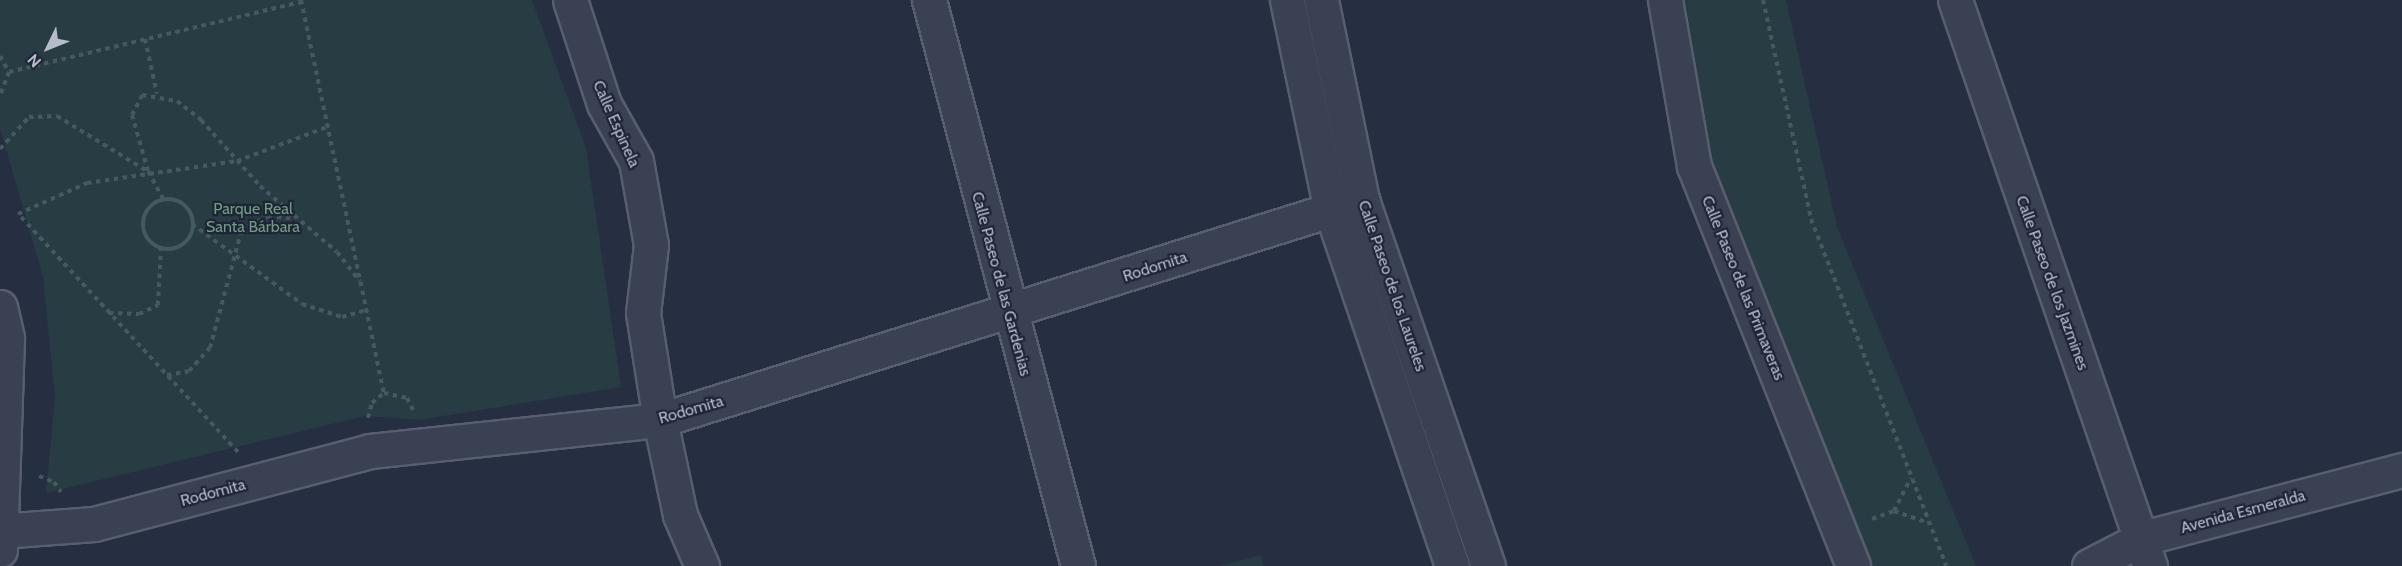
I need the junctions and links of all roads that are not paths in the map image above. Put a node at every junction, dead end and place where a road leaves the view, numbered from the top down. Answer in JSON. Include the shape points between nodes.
{"nodes":[{"id":1,"x":570,"y":0,"type":"edge"},
{"id":2,"x":929,"y":0,"type":"edge"},
{"id":3,"x":1287,"y":0,"type":"edge"},
{"id":4,"x":1321,"y":0,"type":"edge"},
{"id":5,"x":1665,"y":0,"type":"edge"},
{"id":6,"x":1955,"y":0,"type":"edge"},
{"id":7,"x":1362,"y":200,"type":"junction"},
{"id":8,"x":1331,"y":210,"type":"junction"},
{"id":9,"x":0,"y":307,"type":"edge"},
{"id":10,"x":1008,"y":315,"type":"junction"},
{"id":11,"x":660,"y":420,"type":"junction"},
{"id":12,"x":2402,"y":470,"type":"edge"},
{"id":13,"x":1,"y":537,"type":"edge"},
{"id":14,"x":2146,"y":552,"type":"edge"},
{"id":15,"x":702,"y":566,"type":"edge"},
{"id":16,"x":1078,"y":566,"type":"edge"},
{"id":17,"x":1452,"y":566,"type":"edge"},
{"id":18,"x":1488,"y":566,"type":"edge"},
{"id":19,"x":1853,"y":566,"type":"edge"},
{"id":20,"x":2089,"y":566,"type":"edge"}],
"edges":[{"from":1,"to":11,"type":"street","name":"Calle Espinela","via":[[603,104],[636,161],[651,245],[643,313]]},
{"from":2,"to":10,"type":"street","name":"Calle Paseo de las Gardenias"},
{"from":3,"to":8,"type":"street","name":"Calle Paseo de los Laureles"},
{"from":4,"to":7,"type":"street","name":"Calle Paseo de los Laureles"},
{"from":5,"to":19,"type":"street","name":"Calle Paseo de las Primaveras","via":[[1694,166]]},
{"from":6,"to":14,"type":"street","name":"Calle Paseo de los Jazmines"},
{"from":7,"to":8,"type":"street","name":"Rodomita"},
{"from":7,"to":18,"type":"street","name":"Calle Paseo de los Laureles"},
{"from":8,"to":10,"type":"street","name":"Rodomita"},
{"from":8,"to":17,"type":"street","name":"Calle Paseo de los Laureles"},
{"from":9,"to":13,"type":"street","via":[[7,338]]},
{"from":10,"to":11,"type":"street","name":"Rodomita"},
{"from":10,"to":16,"type":"street","name":"Calle Paseo de las Gardenias"},
{"from":11,"to":13,"type":"street","name":"Rodomita","via":[[370,451],[94,524]]},
{"from":11,"to":15,"type":"street","name":"Calle Espinela","via":[[680,515]]},
{"from":12,"to":14,"type":"street","name":"Avenida Esmeralda"},
{"from":14,"to":20,"type":"street","name":"Avenida Esmeralda"}]}
